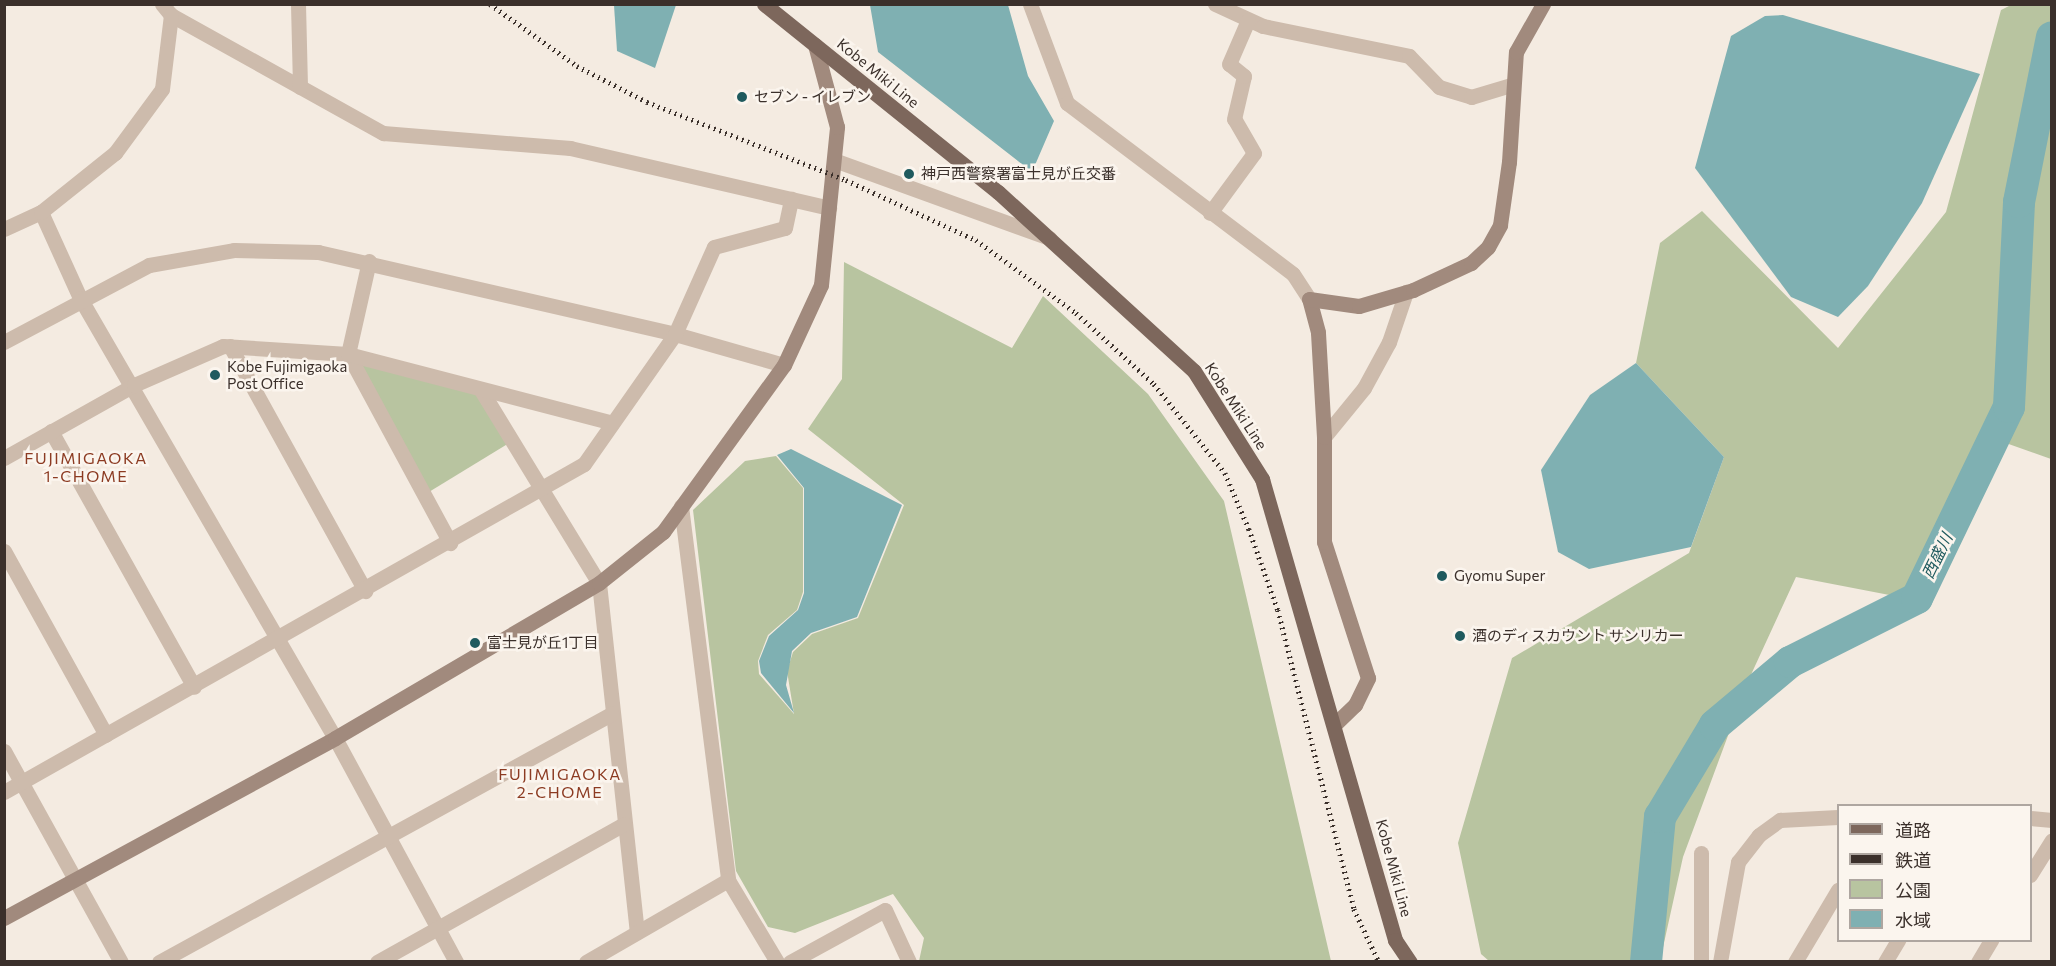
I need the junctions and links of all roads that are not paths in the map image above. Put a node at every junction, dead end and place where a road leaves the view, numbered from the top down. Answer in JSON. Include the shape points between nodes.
{"nodes":[{"id":1,"x":298,"y":4,"type":"edge"},
{"id":2,"x":764,"y":4,"type":"edge"},
{"id":3,"x":1030,"y":4,"type":"edge"},
{"id":4,"x":1215,"y":4,"type":"edge"},
{"id":5,"x":1543,"y":4,"type":"edge"},
{"id":6,"x":167,"y":10,"type":"edge"},
{"id":7,"x":1248,"y":20,"type":"junction"},
{"id":8,"x":815,"y":45,"type":"junction"},
{"id":9,"x":1511,"y":85,"type":"junction"},
{"id":10,"x":300,"y":87,"type":"junction"},
{"id":11,"x":834,"y":160,"type":"junction"},
{"id":12,"x":791,"y":199,"type":"junction"},
{"id":13,"x":829,"y":207,"type":"junction"},
{"id":14,"x":41,"y":212,"type":"junction"},
{"id":15,"x":1210,"y":213,"type":"junction"},
{"id":16,"x":4,"y":229,"type":"edge"},
{"id":17,"x":1049,"y":238,"type":"junction"},
{"id":18,"x":369,"y":261,"type":"junction"},
{"id":19,"x":1406,"y":292,"type":"junction"},
{"id":20,"x":80,"y":298,"type":"junction"},
{"id":21,"x":1309,"y":299,"type":"junction"},
{"id":22,"x":675,"y":334,"type":"junction"},
{"id":23,"x":4,"y":342,"type":"edge"},
{"id":24,"x":230,"y":346,"type":"junction"},
{"id":25,"x":348,"y":354,"type":"junction"},
{"id":26,"x":784,"y":364,"type":"junction"},
{"id":27,"x":134,"y":384,"type":"junction"},
{"id":28,"x":480,"y":390,"type":"junction"},
{"id":29,"x":612,"y":423,"type":"junction"},
{"id":30,"x":51,"y":431,"type":"junction"},
{"id":31,"x":1324,"y":437,"type":"junction"},
{"id":32,"x":4,"y":458,"type":"edge"},
{"id":33,"x":541,"y":492,"type":"junction"},
{"id":34,"x":681,"y":506,"type":"junction"},
{"id":35,"x":450,"y":543,"type":"junction"},
{"id":36,"x":4,"y":550,"type":"edge"},
{"id":37,"x":599,"y":583,"type":"junction"},
{"id":38,"x":365,"y":591,"type":"junction"},
{"id":39,"x":279,"y":639,"type":"junction"},
{"id":40,"x":194,"y":687,"type":"junction"},
{"id":41,"x":611,"y":714,"type":"junction"},
{"id":42,"x":1340,"y":720,"type":"junction"},
{"id":43,"x":106,"y":735,"type":"junction"},
{"id":44,"x":335,"y":738,"type":"junction"},
{"id":45,"x":4,"y":751,"type":"edge"},
{"id":46,"x":22,"y":782,"type":"junction"},
{"id":47,"x":4,"y":792,"type":"edge"},
{"id":48,"x":1837,"y":818,"type":"edge"},
{"id":49,"x":2032,"y":818,"type":"edge"},
{"id":50,"x":2052,"y":820,"type":"edge"},
{"id":51,"x":624,"y":824,"type":"junction"},
{"id":52,"x":387,"y":834,"type":"junction"},
{"id":53,"x":2052,"y":840,"type":"edge"},
{"id":54,"x":1701,"y":853,"type":"dead end"},
{"id":55,"x":2032,"y":872,"type":"edge"},
{"id":56,"x":75,"y":880,"type":"junction"},
{"id":57,"x":728,"y":880,"type":"junction"},
{"id":58,"x":1837,"y":893,"type":"edge"},
{"id":59,"x":4,"y":918,"type":"edge"},
{"id":60,"x":438,"y":928,"type":"junction"},
{"id":61,"x":637,"y":932,"type":"junction"},
{"id":62,"x":1897,"y":942,"type":"edge"},
{"id":63,"x":1990,"y":942,"type":"edge"},
{"id":64,"x":121,"y":962,"type":"edge"},
{"id":65,"x":159,"y":962,"type":"edge"},
{"id":66,"x":377,"y":962,"type":"edge"},
{"id":67,"x":456,"y":962,"type":"edge"},
{"id":68,"x":586,"y":962,"type":"edge"},
{"id":69,"x":777,"y":962,"type":"edge"},
{"id":70,"x":790,"y":962,"type":"edge"},
{"id":71,"x":909,"y":962,"type":"edge"},
{"id":72,"x":1410,"y":962,"type":"edge"},
{"id":73,"x":1701,"y":962,"type":"edge"},
{"id":74,"x":1720,"y":962,"type":"edge"},
{"id":75,"x":1795,"y":962,"type":"edge"},
{"id":76,"x":1886,"y":962,"type":"edge"},
{"id":77,"x":1978,"y":962,"type":"edge"}],
"edges":[{"from":1,"to":10,"type":"street"},
{"from":2,"to":8,"type":"main road","name":"Kobe Miki Line"},
{"from":3,"to":15,"type":"street","via":[[1067,103]]},
{"from":4,"to":7,"type":"street"},
{"from":5,"to":9,"type":"street","via":[[1516,52]]},
{"from":6,"to":10,"type":"street"},
{"from":6,"to":14,"type":"street","via":[[162,89],[115,153]]},
{"from":7,"to":9,"type":"street","via":[[1409,56],[1439,87],[1471,97]]},
{"from":7,"to":15,"type":"street","via":[[1229,64],[1244,76],[1234,119],[1254,153]]},
{"from":8,"to":11,"type":"street","via":[[837,127]]},
{"from":8,"to":17,"type":"main road","name":"Kobe Miki Line"},
{"from":9,"to":19,"type":"street","via":[[1500,225],[1471,263]]},
{"from":10,"to":12,"type":"street","via":[[383,134],[570,148]]},
{"from":11,"to":13,"type":"street"},
{"from":11,"to":17,"type":"street"},
{"from":12,"to":13,"type":"street"},
{"from":12,"to":22,"type":"street","via":[[785,228],[714,247]]},
{"from":13,"to":26,"type":"street","via":[[821,285]]},
{"from":14,"to":16,"type":"street"},
{"from":14,"to":20,"type":"street"},
{"from":15,"to":21,"type":"street","via":[[1293,274]]},
{"from":17,"to":42,"type":"main road","name":"Kobe Miki Line","via":[[1194,371],[1262,479]]},
{"from":18,"to":20,"type":"street","via":[[318,252],[234,250],[149,265]]},
{"from":18,"to":22,"type":"street"},
{"from":18,"to":25,"type":"street"},
{"from":19,"to":21,"type":"street","via":[[1359,306]]},
{"from":19,"to":31,"type":"street","via":[[1389,342],[1369,379]]},
{"from":20,"to":23,"type":"street"},
{"from":20,"to":27,"type":"street"},
{"from":21,"to":31,"type":"street","via":[[1318,332]]},
{"from":22,"to":26,"type":"street"},
{"from":22,"to":29,"type":"street"},
{"from":24,"to":25,"type":"street"},
{"from":24,"to":27,"type":"street"},
{"from":24,"to":38,"type":"street"},
{"from":25,"to":28,"type":"street"},
{"from":25,"to":35,"type":"street"},
{"from":26,"to":34,"type":"street"},
{"from":27,"to":30,"type":"street"},
{"from":27,"to":39,"type":"street"},
{"from":28,"to":29,"type":"street"},
{"from":28,"to":33,"type":"street"},
{"from":29,"to":33,"type":"street","via":[[584,464]]},
{"from":30,"to":32,"type":"street"},
{"from":30,"to":40,"type":"street"},
{"from":31,"to":42,"type":"street","via":[[1324,542],[1368,678]]},
{"from":33,"to":35,"type":"street"},
{"from":33,"to":37,"type":"street"},
{"from":34,"to":37,"type":"street","via":[[663,532]]},
{"from":34,"to":57,"type":"street"},
{"from":35,"to":38,"type":"street"},
{"from":36,"to":43,"type":"street"},
{"from":37,"to":41,"type":"street"},
{"from":37,"to":44,"type":"street"},
{"from":38,"to":39,"type":"street"},
{"from":39,"to":40,"type":"street"},
{"from":39,"to":44,"type":"street"},
{"from":40,"to":43,"type":"street"},
{"from":41,"to":51,"type":"street"},
{"from":41,"to":52,"type":"street"},
{"from":42,"to":72,"type":"main road","name":"Kobe Miki Line","via":[[1395,940]]},
{"from":43,"to":46,"type":"street"},
{"from":44,"to":52,"type":"street"},
{"from":44,"to":56,"type":"street"},
{"from":45,"to":46,"type":"street"},
{"from":46,"to":47,"type":"street"},
{"from":46,"to":56,"type":"street"},
{"from":48,"to":74,"type":"street","via":[[1780,820],[1759,835],[1738,862]]},
{"from":49,"to":50,"type":"street"},
{"from":51,"to":60,"type":"street"},
{"from":51,"to":61,"type":"street"},
{"from":52,"to":60,"type":"street"},
{"from":52,"to":65,"type":"street"},
{"from":53,"to":55,"type":"street"},
{"from":54,"to":73,"type":"street"},
{"from":56,"to":59,"type":"street"},
{"from":56,"to":64,"type":"street"},
{"from":57,"to":61,"type":"street"},
{"from":57,"to":69,"type":"street"},
{"from":58,"to":75,"type":"street"},
{"from":60,"to":66,"type":"street"},
{"from":60,"to":67,"type":"street"},
{"from":61,"to":68,"type":"street"},
{"from":62,"to":76,"type":"street"},
{"from":63,"to":77,"type":"street"},
{"from":70,"to":71,"type":"street","via":[[885,910]]}]}
